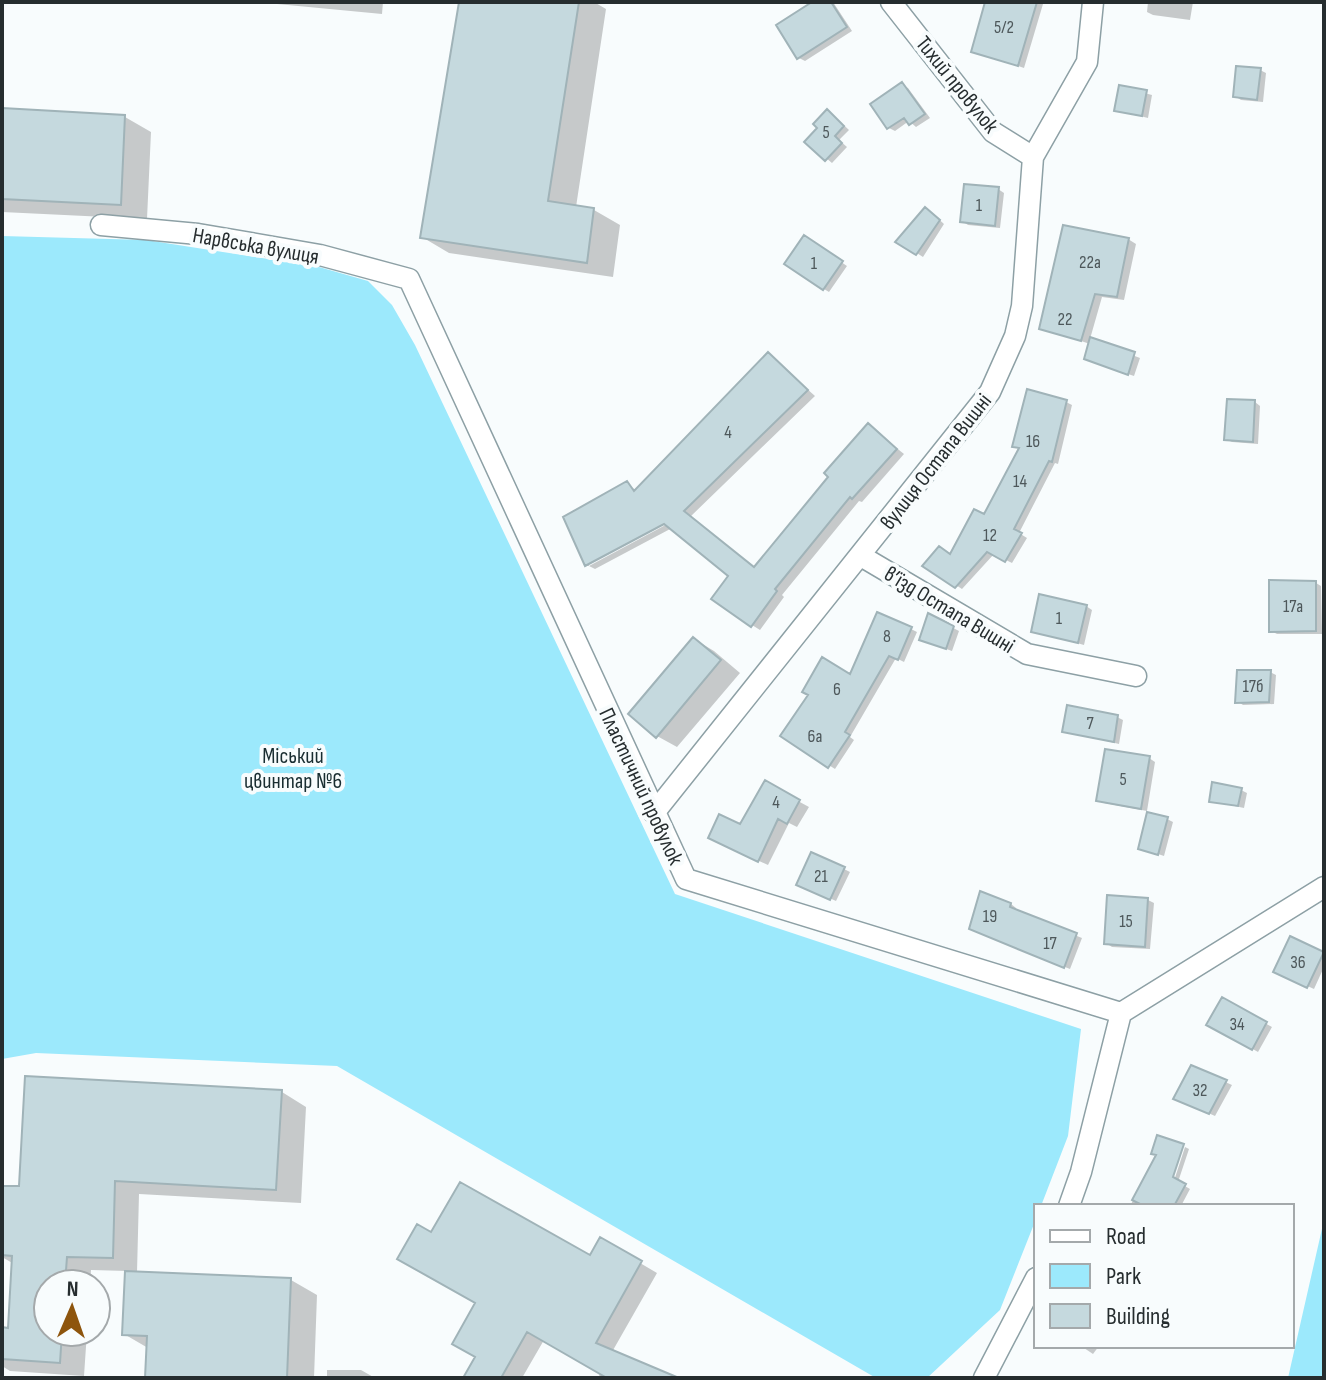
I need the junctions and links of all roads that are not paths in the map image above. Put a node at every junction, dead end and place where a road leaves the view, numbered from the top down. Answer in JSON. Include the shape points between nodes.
{"nodes":[{"id":1,"x":891,"y":2,"type":"edge"},
{"id":2,"x":1093,"y":2,"type":"edge"},
{"id":3,"x":1033,"y":157,"type":"junction"},
{"id":4,"x":101,"y":225,"type":"dead end"},
{"id":5,"x":409,"y":279,"type":"joint"},
{"id":6,"x":861,"y":556,"type":"junction"},
{"id":7,"x":1136,"y":676,"type":"dead end"},
{"id":8,"x":654,"y":813,"type":"junction"},
{"id":9,"x":1324,"y":887,"type":"edge"},
{"id":10,"x":1121,"y":1013,"type":"junction"},
{"id":11,"x":1070,"y":1204,"type":"edge"},
{"id":12,"x":1034,"y":1282,"type":"edge"},
{"id":13,"x":984,"y":1378,"type":"edge"}],
"edges":[{"from":1,"to":3,"type":"street","name":"Тихий провулок","via":[[993,132]]},
{"from":2,"to":3,"type":"street","name":"вулиця Остапа Вишні","via":[[1087,62]]},
{"from":3,"to":6,"type":"street","name":"вулиця Остапа Вишні","via":[[1015,336],[990,392]]},
{"from":4,"to":5,"type":"street","name":"Нарвська вулиця","via":[[198,234]]},
{"from":5,"to":8,"type":"street","name":"Пластичний провулок"},
{"from":6,"to":7,"type":"street","name":"в’їзд Остапа Вишні","via":[[1027,654]]},
{"from":6,"to":8,"type":"street","name":"вулиця Остапа Вишні"},
{"from":8,"to":10,"type":"street","name":"Пластичний провулок","via":[[686,879]]},
{"from":9,"to":10,"type":"street"},
{"from":10,"to":11,"type":"street"},
{"from":12,"to":13,"type":"street"}]}
